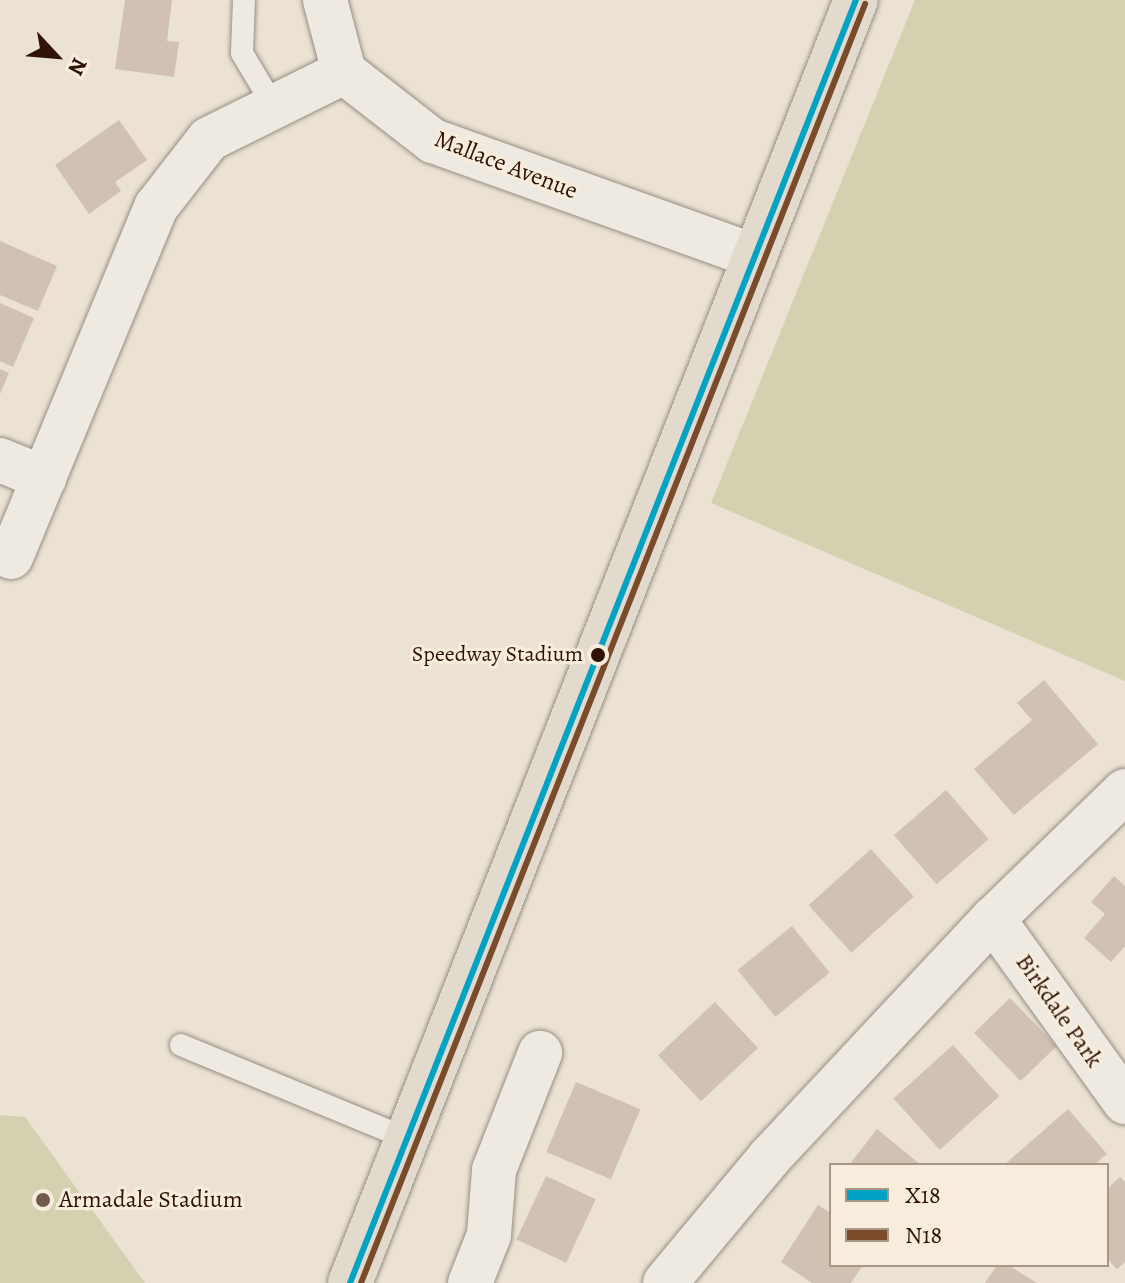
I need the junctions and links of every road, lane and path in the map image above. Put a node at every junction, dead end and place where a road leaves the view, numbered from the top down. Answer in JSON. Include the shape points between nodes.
{"nodes":[{"id":1,"x":244,"y":0,"type":"edge"},
{"id":2,"x":325,"y":0,"type":"edge"},
{"id":3,"x":856,"y":0,"type":"edge"},
{"id":4,"x":344,"y":72,"type":"junction"},
{"id":5,"x":274,"y":107,"type":"junction"},
{"id":6,"x":755,"y":256,"type":"junction"},
{"id":7,"x":0,"y":460,"type":"edge"},
{"id":8,"x":44,"y":478,"type":"junction"},
{"id":9,"x":11,"y":557,"type":"dead end"},
{"id":10,"x":1125,"y":791,"type":"edge"},
{"id":11,"x":993,"y":919,"type":"junction"},
{"id":12,"x":181,"y":1045,"type":"dead end"},
{"id":13,"x":540,"y":1053,"type":"dead end"},
{"id":14,"x":1125,"y":1102,"type":"edge"},
{"id":15,"x":406,"y":1138,"type":"junction"},
{"id":16,"x":361,"y":1280,"type":"edge"},
{"id":17,"x":470,"y":1283,"type":"edge"},
{"id":18,"x":665,"y":1283,"type":"edge"}],
"edges":[{"from":1,"to":5,"type":"lane","via":[[242,53]]},
{"from":2,"to":4,"type":"street"},
{"from":3,"to":6,"type":"main road"},
{"from":4,"to":5,"type":"street"},
{"from":4,"to":6,"type":"street","name":"Mallace Avenue","via":[[433,141]]},
{"from":5,"to":8,"type":"street","via":[[209,139],[156,207]]},
{"from":6,"to":15,"type":"main road"},
{"from":7,"to":8,"type":"street"},
{"from":8,"to":9,"type":"street"},
{"from":10,"to":11,"type":"street"},
{"from":11,"to":14,"type":"street","name":"Birkdale Park"},
{"from":11,"to":18,"type":"street","via":[[769,1158]]},
{"from":12,"to":15,"type":"lane"},
{"from":13,"to":17,"type":"street","via":[[494,1170],[489,1235]]},
{"from":15,"to":16,"type":"main road"}]}
